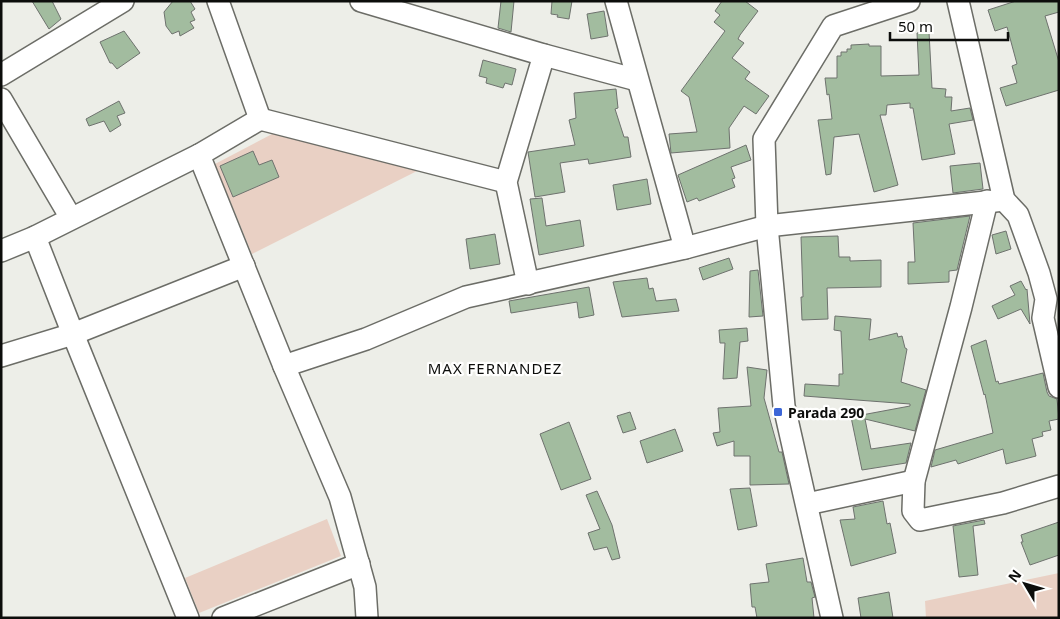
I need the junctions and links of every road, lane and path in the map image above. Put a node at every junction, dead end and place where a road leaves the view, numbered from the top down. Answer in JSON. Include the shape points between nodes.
{"nodes":[{"id":1,"x":123,"y":1,"type":"edge"},
{"id":2,"x":218,"y":1,"type":"edge"},
{"id":3,"x":360,"y":1,"type":"edge"},
{"id":4,"x":616,"y":1,"type":"edge"},
{"id":5,"x":909,"y":1,"type":"edge"},
{"id":6,"x":958,"y":1,"type":"edge"},
{"id":7,"x":855,"y":9,"type":"edge"},
{"id":8,"x":544,"y":55,"type":"junction"},
{"id":9,"x":1,"y":75,"type":"edge"},
{"id":10,"x":637,"y":80,"type":"junction"},
{"id":11,"x":1,"y":99,"type":"edge"},
{"id":12,"x":260,"y":119,"type":"junction"},
{"id":13,"x":199,"y":154,"type":"junction"},
{"id":14,"x":506,"y":182,"type":"junction"},
{"id":15,"x":995,"y":201,"type":"junction"},
{"id":16,"x":71,"y":218,"type":"junction"},
{"id":17,"x":767,"y":226,"type":"junction"},
{"id":18,"x":35,"y":237,"type":"junction"},
{"id":19,"x":685,"y":248,"type":"junction"},
{"id":20,"x":1,"y":251,"type":"edge"},
{"id":21,"x":244,"y":266,"type":"junction"},
{"id":22,"x":528,"y":284,"type":"junction"},
{"id":23,"x":1051,"y":315,"type":"edge"},
{"id":24,"x":73,"y":334,"type":"junction"},
{"id":25,"x":1,"y":356,"type":"edge"},
{"id":26,"x":284,"y":366,"type":"junction"},
{"id":27,"x":1059,"y":388,"type":"edge"},
{"id":28,"x":914,"y":481,"type":"junction"},
{"id":29,"x":1059,"y":486,"type":"edge"},
{"id":30,"x":808,"y":504,"type":"junction"},
{"id":31,"x":359,"y":564,"type":"junction"},
{"id":32,"x":188,"y":618,"type":"edge"},
{"id":33,"x":223,"y":618,"type":"edge"},
{"id":34,"x":366,"y":618,"type":"edge"},
{"id":35,"x":832,"y":618,"type":"edge"}],
"edges":[{"from":1,"to":9,"type":"street"},
{"from":2,"to":12,"type":"street"},
{"from":3,"to":8,"type":"street"},
{"from":4,"to":10,"type":"street"},
{"from":5,"to":7,"type":"street"},
{"from":6,"to":15,"type":"street"},
{"from":7,"to":17,"type":"street","via":[[834,26],[764,140]]},
{"from":8,"to":10,"type":"street"},
{"from":8,"to":14,"type":"street"},
{"from":10,"to":19,"type":"street"},
{"from":11,"to":16,"type":"street"},
{"from":12,"to":13,"type":"street"},
{"from":12,"to":14,"type":"street"},
{"from":13,"to":16,"type":"street"},
{"from":13,"to":21,"type":"street"},
{"from":14,"to":22,"type":"street"},
{"from":15,"to":17,"type":"street"},
{"from":15,"to":23,"type":"street","via":[[1018,215]]},
{"from":15,"to":28,"type":"street","via":[[961,307]]},
{"from":16,"to":18,"type":"street"},
{"from":17,"to":19,"type":"street"},
{"from":17,"to":30,"type":"street","via":[[784,406]]},
{"from":18,"to":20,"type":"street"},
{"from":18,"to":24,"type":"street"},
{"from":19,"to":22,"type":"street"},
{"from":21,"to":24,"type":"street"},
{"from":21,"to":26,"type":"street"},
{"from":22,"to":26,"type":"street","via":[[466,297],[366,339]]},
{"from":23,"to":27,"type":"street"},
{"from":24,"to":25,"type":"street"},
{"from":24,"to":32,"type":"street"},
{"from":26,"to":31,"type":"street","via":[[340,497]]},
{"from":28,"to":29,"type":"street","via":[[913,511],[920,520]]},
{"from":28,"to":30,"type":"street"},
{"from":30,"to":35,"type":"street"},
{"from":31,"to":33,"type":"street"},
{"from":31,"to":34,"type":"street"}]}
